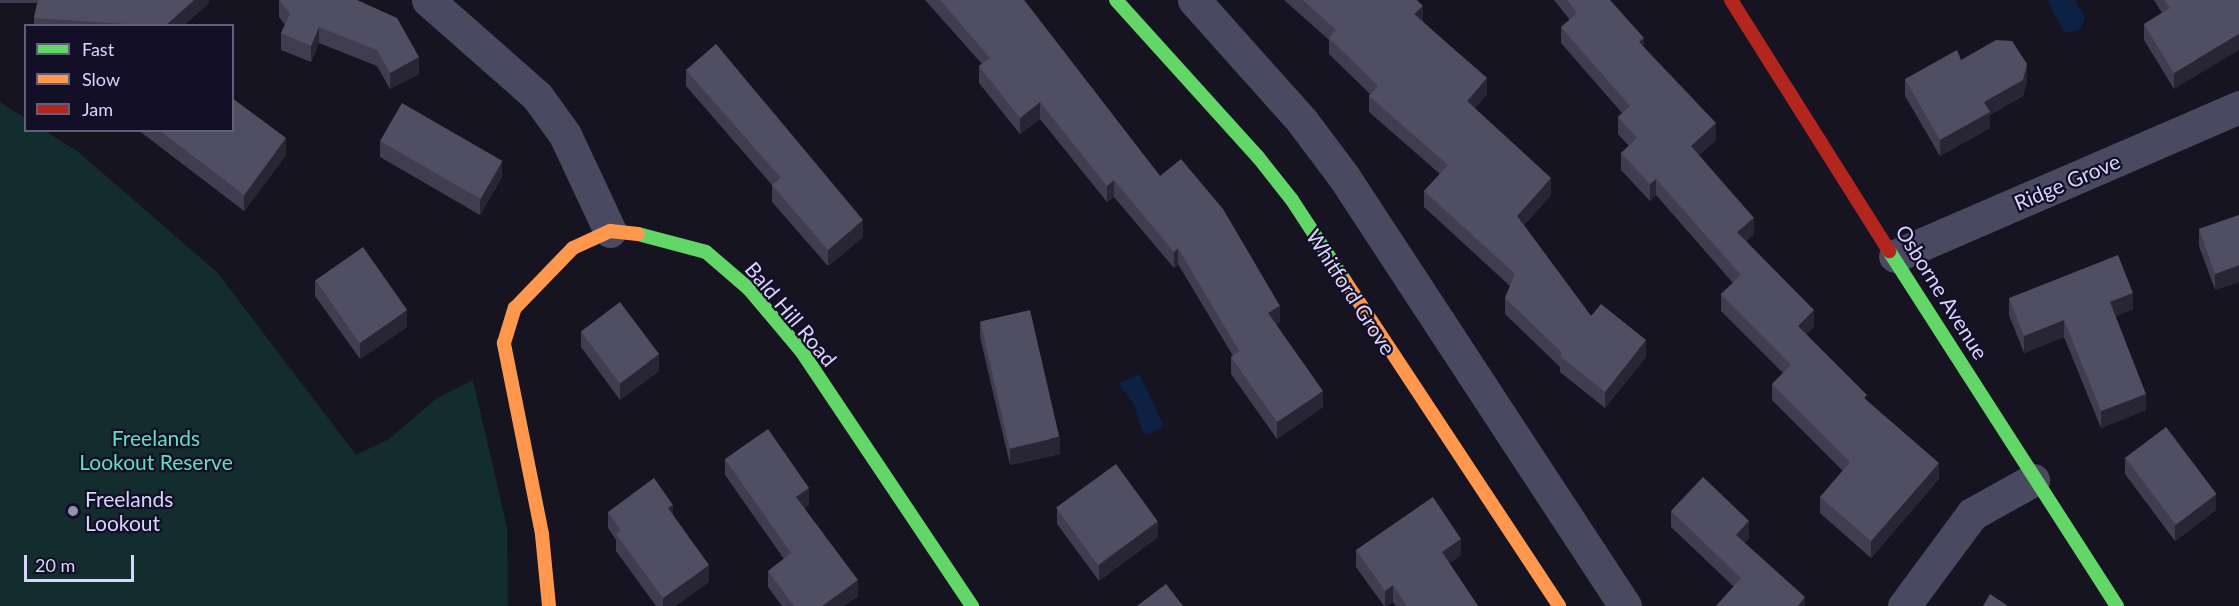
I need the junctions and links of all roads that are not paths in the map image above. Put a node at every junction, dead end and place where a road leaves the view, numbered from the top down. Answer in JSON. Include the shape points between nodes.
{"nodes":[{"id":1,"x":428,"y":0,"type":"edge"},
{"id":2,"x":1116,"y":0,"type":"edge"},
{"id":3,"x":1194,"y":0,"type":"edge"},
{"id":4,"x":1731,"y":0,"type":"edge"},
{"id":5,"x":2239,"y":107,"type":"edge"},
{"id":6,"x":610,"y":231,"type":"junction"},
{"id":7,"x":1895,"y":256,"type":"junction"},
{"id":8,"x":2033,"y":480,"type":"junction"},
{"id":9,"x":549,"y":606,"type":"edge"},
{"id":10,"x":972,"y":606,"type":"edge"},
{"id":11,"x":1559,"y":606,"type":"edge"},
{"id":12,"x":1625,"y":606,"type":"edge"},
{"id":13,"x":1904,"y":606,"type":"edge"},
{"id":14,"x":2117,"y":606,"type":"edge"}],
"edges":[{"from":1,"to":6,"type":"street","via":[[537,96],[565,135]]},
{"from":2,"to":11,"type":"street","name":"Whitford Grove","via":[[1292,200]]},
{"from":3,"to":12,"type":"street","via":[[1302,121],[1344,177]]},
{"from":4,"to":7,"type":"street","name":"Osborne Avenue"},
{"from":5,"to":7,"type":"street","name":"Ridge Grove"},
{"from":6,"to":9,"type":"street","via":[[573,248],[543,276],[515,308],[504,343],[542,534]]},
{"from":6,"to":10,"type":"street","name":"Bald Hill Road","via":[[654,236],[706,252],[749,289],[802,352]]},
{"from":7,"to":8,"type":"street","name":"Osborne Avenue"},
{"from":8,"to":13,"type":"street","via":[[1972,514]]},
{"from":8,"to":14,"type":"street","name":"Osborne Avenue"}]}
